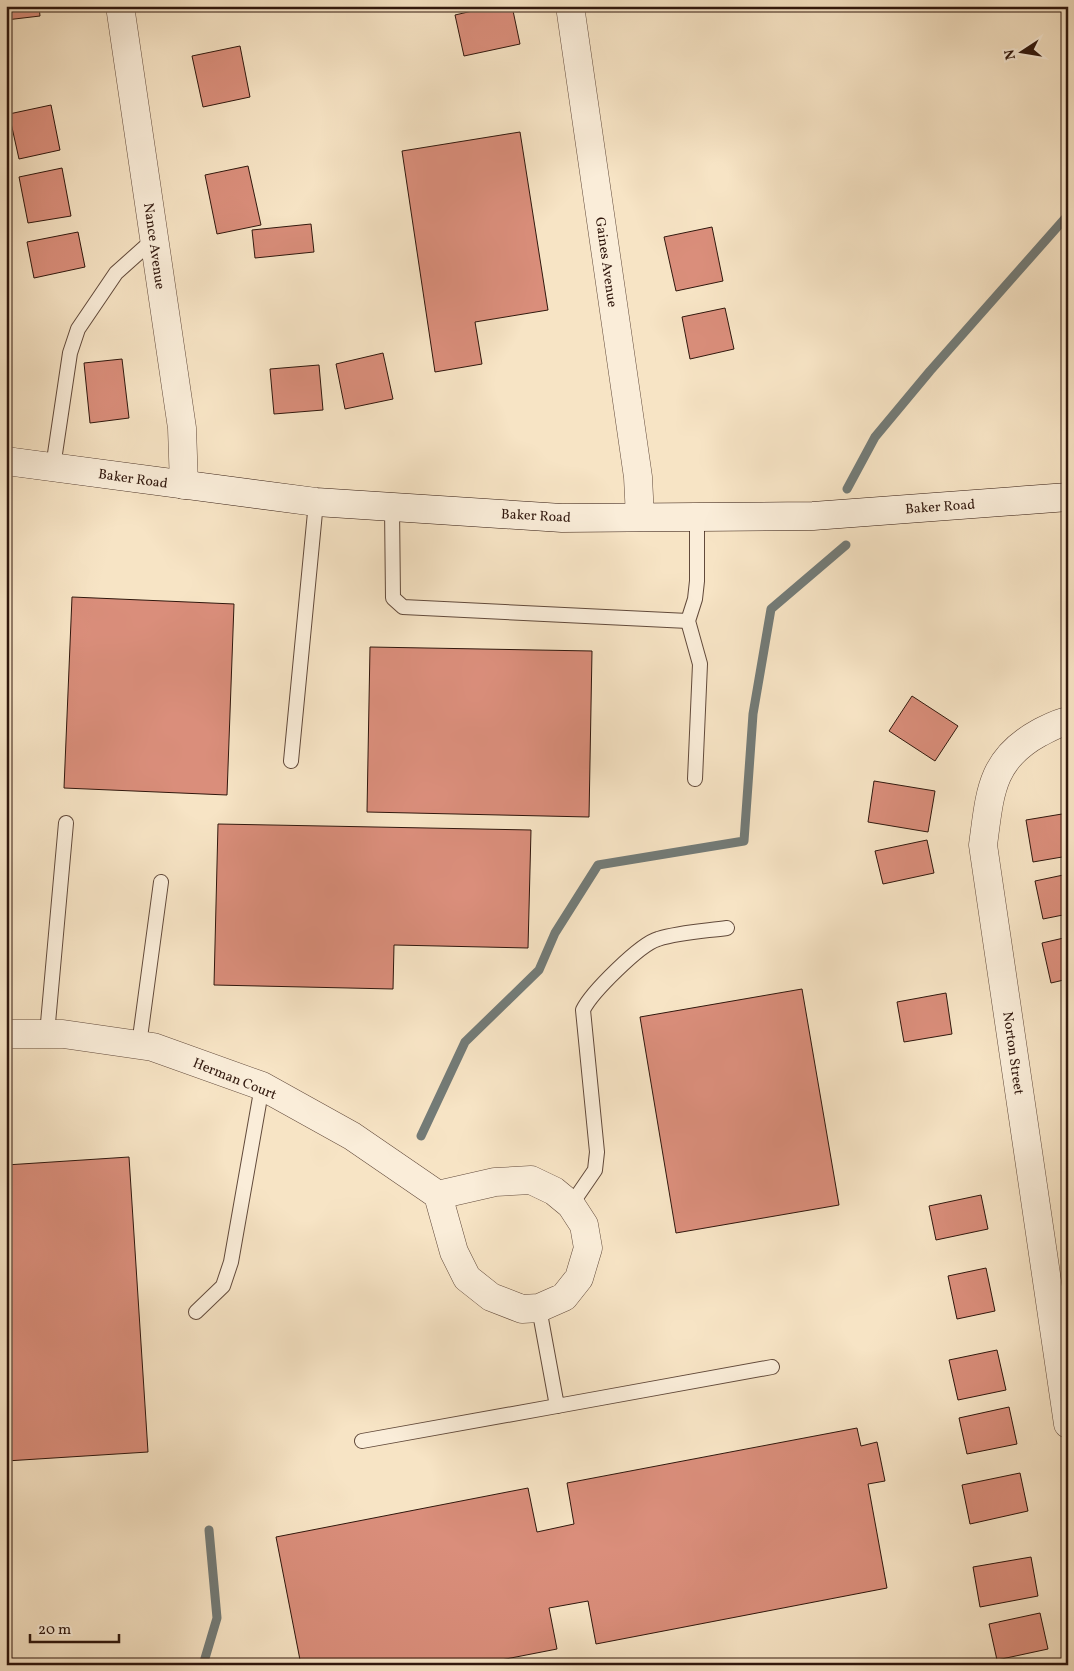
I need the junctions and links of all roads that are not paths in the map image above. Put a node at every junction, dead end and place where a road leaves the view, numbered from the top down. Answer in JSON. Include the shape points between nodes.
{"nodes":[{"id":1,"x":120,"y":6,"type":"edge"},
{"id":2,"x":570,"y":6,"type":"edge"},
{"id":3,"x":154,"y":239,"type":"junction"},
{"id":4,"x":6,"y":460,"type":"edge"},
{"id":5,"x":53,"y":467,"type":"junction"},
{"id":6,"x":184,"y":485,"type":"junction"},
{"id":7,"x":1068,"y":496,"type":"edge"},
{"id":8,"x":316,"y":502,"type":"junction"},
{"id":9,"x":392,"y":507,"type":"junction"},
{"id":10,"x":640,"y":517,"type":"junction"},
{"id":11,"x":697,"y":517,"type":"junction"},
{"id":12,"x":688,"y":620,"type":"junction"},
{"id":13,"x":1068,"y":721,"type":"edge"},
{"id":14,"x":290,"y":762,"type":"dead end"},
{"id":15,"x":695,"y":779,"type":"dead end"},
{"id":16,"x":66,"y":823,"type":"dead end"},
{"id":17,"x":161,"y":882,"type":"dead end"},
{"id":18,"x":727,"y":928,"type":"dead end"},
{"id":19,"x":6,"y":1034,"type":"edge"},
{"id":20,"x":47,"y":1034,"type":"junction"},
{"id":21,"x":139,"y":1045,"type":"junction"},
{"id":22,"x":262,"y":1086,"type":"junction"},
{"id":23,"x":438,"y":1195,"type":"junction"},
{"id":24,"x":571,"y":1206,"type":"junction"},
{"id":25,"x":539,"y":1308,"type":"junction"},
{"id":26,"x":196,"y":1312,"type":"dead end"},
{"id":27,"x":772,"y":1367,"type":"dead end"},
{"id":28,"x":557,"y":1406,"type":"junction"},
{"id":29,"x":1068,"y":1424,"type":"edge"},
{"id":30,"x":362,"y":1440,"type":"dead end"}],
"edges":[{"from":1,"to":3,"type":"street","name":"Nance Avenue"},
{"from":2,"to":10,"type":"street","name":"Gaines Avenue","via":[[638,477]]},
{"from":3,"to":5,"type":"lane","via":[[116,273],[78,329],[70,352]]},
{"from":3,"to":6,"type":"street","name":"Nance Avenue","via":[[182,428]]},
{"from":4,"to":5,"type":"street","name":"Baker Road"},
{"from":5,"to":6,"type":"street","name":"Baker Road"},
{"from":6,"to":8,"type":"street","name":"Baker Road"},
{"from":7,"to":11,"type":"street","name":"Baker Road","via":[[813,516]]},
{"from":8,"to":9,"type":"street","name":"Baker Road"},
{"from":8,"to":14,"type":"lane"},
{"from":9,"to":10,"type":"street","name":"Baker Road","via":[[562,518]]},
{"from":9,"to":12,"type":"lane","via":[[393,598],[403,607]]},
{"from":10,"to":11,"type":"street","name":"Baker Road"},
{"from":11,"to":12,"type":"lane","via":[[697,581]]},
{"from":12,"to":15,"type":"lane","via":[[700,664]]},
{"from":13,"to":29,"type":"street","name":"Norton Street","via":[[1060,722],[1020,744],[999,769],[989,803],[983,844]]},
{"from":16,"to":20,"type":"lane"},
{"from":17,"to":21,"type":"lane"},
{"from":18,"to":24,"type":"lane","via":[[657,939],[642,948],[589,998],[583,1010],[597,1152],[595,1170]]},
{"from":19,"to":20,"type":"street","name":"Herman Court"},
{"from":20,"to":21,"type":"street","name":"Herman Court"},
{"from":21,"to":22,"type":"street","name":"Herman Court","via":[[153,1047]]},
{"from":22,"to":23,"type":"street","name":"Herman Court","via":[[352,1136]]},
{"from":22,"to":26,"type":"lane","via":[[232,1262],[223,1286]]},
{"from":23,"to":24,"type":"street","via":[[495,1182],[531,1180],[554,1191]]},
{"from":23,"to":25,"type":"street","via":[[454,1252],[467,1278],[491,1296],[522,1308]]},
{"from":24,"to":25,"type":"street","via":[[584,1225],[588,1248],[579,1278],[564,1298]]},
{"from":25,"to":28,"type":"lane"},
{"from":27,"to":28,"type":"lane"},
{"from":28,"to":30,"type":"lane"}]}
